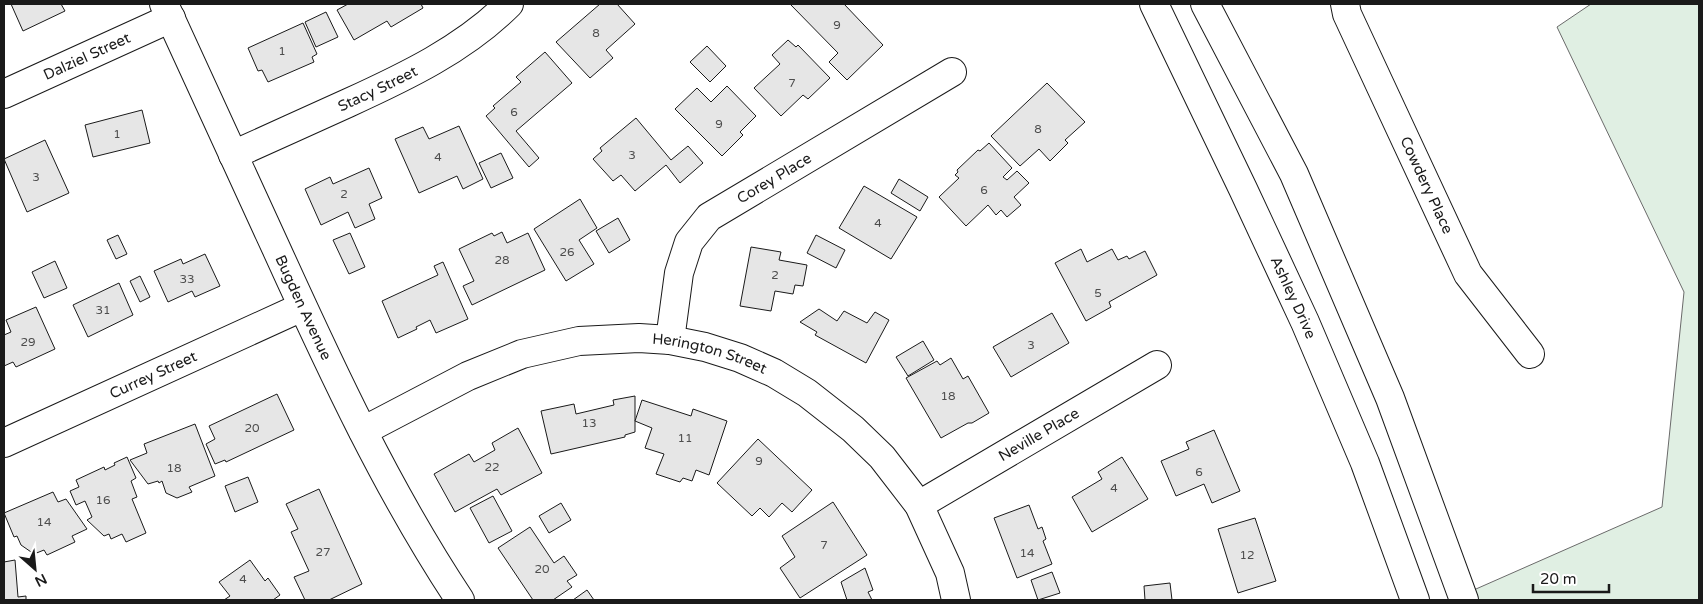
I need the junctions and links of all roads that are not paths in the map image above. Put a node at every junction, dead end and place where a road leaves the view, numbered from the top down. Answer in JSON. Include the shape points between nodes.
{"nodes":[{"id":1,"x":509,"y":4,"type":"edge"},
{"id":2,"x":1154,"y":4,"type":"edge"},
{"id":3,"x":1205,"y":4,"type":"edge"},
{"id":4,"x":1345,"y":4,"type":"edge"},
{"id":5,"x":167,"y":11,"type":"edge"},
{"id":6,"x":952,"y":72,"type":"dead end"},
{"id":7,"x":4,"y":94,"type":"edge"},
{"id":8,"x":233,"y":155,"type":"junction"},
{"id":9,"x":302,"y":307,"type":"junction"},
{"id":10,"x":670,"y":340,"type":"junction"},
{"id":11,"x":1530,"y":354,"type":"dead end"},
{"id":12,"x":1157,"y":364,"type":"dead end"},
{"id":13,"x":363,"y":431,"type":"junction"},
{"id":14,"x":4,"y":443,"type":"edge"},
{"id":15,"x":919,"y":505,"type":"junction"},
{"id":16,"x":457,"y":599,"type":"edge"},
{"id":17,"x":956,"y":600,"type":"edge"},
{"id":18,"x":1415,"y":600,"type":"edge"},
{"id":19,"x":1464,"y":600,"type":"edge"}],
"edges":[{"from":1,"to":8,"type":"street","name":"Stacy Street","via":[[447,54],[390,84]]},
{"from":2,"to":18,"type":"street","name":"Ashley Drive","via":[[1305,322],[1365,464]]},
{"from":3,"to":19,"type":"street","via":[[1294,174],[1390,398]]},
{"from":4,"to":11,"type":"street","name":"Cowdery Place","via":[[1468,274]]},
{"from":5,"to":7,"type":"street","name":"Dalziel Street"},
{"from":5,"to":8,"type":"street","name":"Bugden Avenue"},
{"from":6,"to":10,"type":"street","name":"Corey Place","via":[[708,217],[689,242],[679,272]]},
{"from":8,"to":9,"type":"street","name":"Bugden Avenue"},
{"from":9,"to":13,"type":"street","name":"Bugden Avenue"},
{"from":9,"to":14,"type":"street","name":"Currey Street"},
{"from":10,"to":13,"type":"street","name":"Herington Street","via":[[579,341],[522,354],[468,376]]},
{"from":10,"to":15,"type":"street","name":"Herington Street","via":[[740,358],[807,393],[882,457]]},
{"from":12,"to":15,"type":"street","name":"Neville Place"},
{"from":13,"to":16,"type":"street","name":"Bugden Avenue"},
{"from":15,"to":17,"type":"street","name":"Herington Street","via":[[950,573]]}]}
